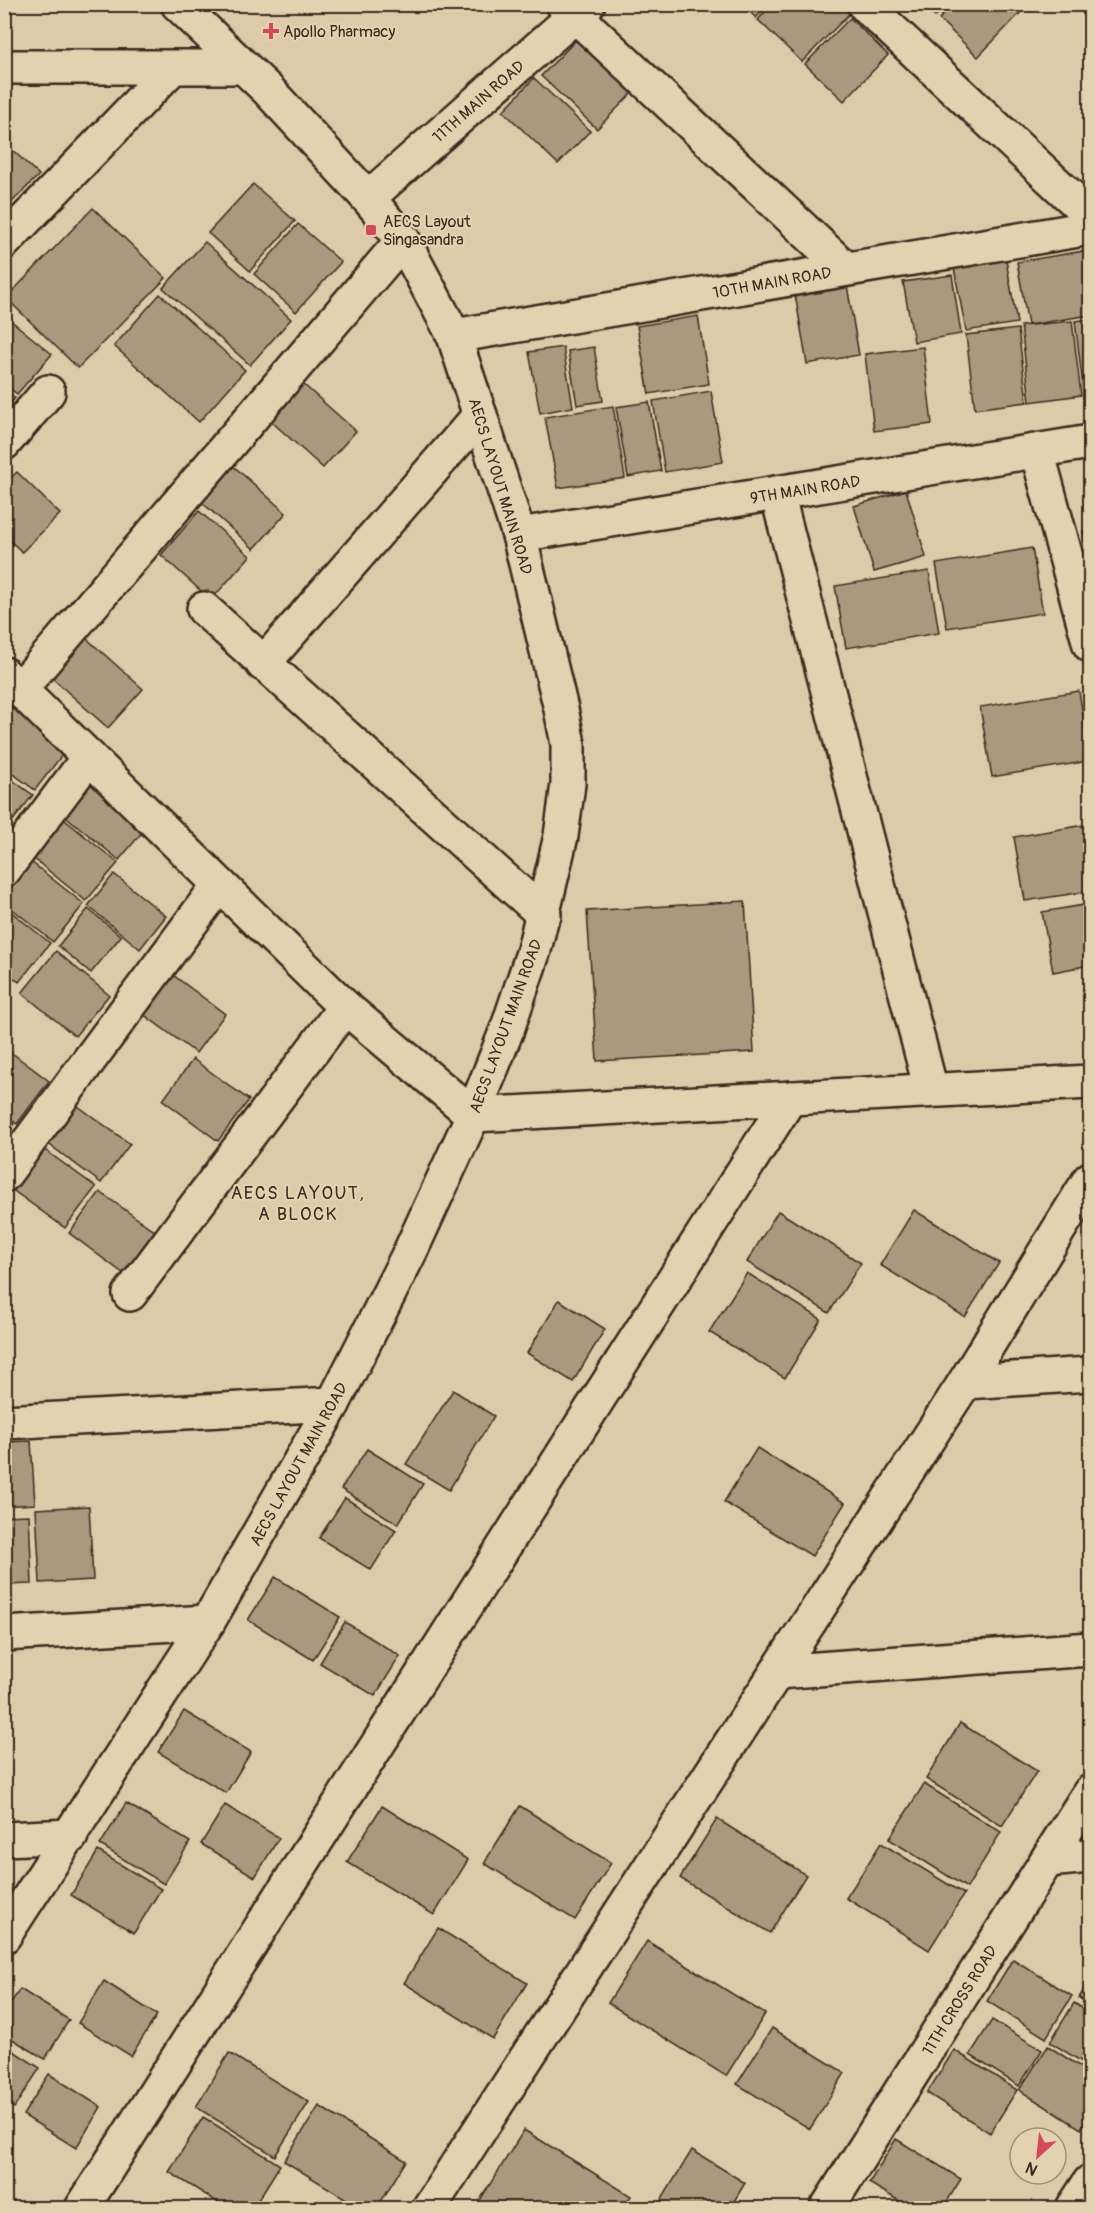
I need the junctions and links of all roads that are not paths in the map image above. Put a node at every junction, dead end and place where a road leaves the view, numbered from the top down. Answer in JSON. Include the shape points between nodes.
{"nodes":[{"id":1,"x":178,"y":4,"type":"edge"},
{"id":2,"x":864,"y":4,"type":"edge"},
{"id":3,"x":575,"y":8,"type":"edge"},
{"id":4,"x":4,"y":67,"type":"edge"},
{"id":5,"x":244,"y":67,"type":"junction"},
{"id":6,"x":172,"y":68,"type":"junction"},
{"id":7,"x":368,"y":198,"type":"junction"},
{"id":8,"x":1090,"y":215,"type":"edge"},
{"id":9,"x":1090,"y":228,"type":"edge"},
{"id":10,"x":402,"y":240,"type":"junction"},
{"id":11,"x":4,"y":242,"type":"edge"},
{"id":12,"x":846,"y":269,"type":"junction"},
{"id":13,"x":453,"y":336,"type":"junction"},
{"id":14,"x":48,"y":392,"type":"dead end"},
{"id":15,"x":480,"y":415,"type":"junction"},
{"id":16,"x":1090,"y":442,"type":"edge"},
{"id":17,"x":4,"y":443,"type":"edge"},
{"id":18,"x":1037,"y":451,"type":"junction"},
{"id":19,"x":777,"y":493,"type":"junction"},
{"id":20,"x":519,"y":536,"type":"junction"},
{"id":21,"x":204,"y":609,"type":"dead end"},
{"id":22,"x":1090,"y":645,"type":"edge"},
{"id":23,"x":263,"y":664,"type":"junction"},
{"id":24,"x":12,"y":682,"type":"edge"},
{"id":25,"x":89,"y":757,"type":"junction"},
{"id":26,"x":4,"y":870,"type":"edge"},
{"id":27,"x":219,"y":885,"type":"junction"},
{"id":28,"x":544,"y":915,"type":"junction"},
{"id":29,"x":345,"y":1007,"type":"junction"},
{"id":30,"x":1090,"y":1082,"type":"edge"},
{"id":31,"x":931,"y":1090,"type":"junction"},
{"id":32,"x":790,"y":1098,"type":"junction"},
{"id":33,"x":473,"y":1115,"type":"junction"},
{"id":34,"x":4,"y":1175,"type":"edge"},
{"id":35,"x":1090,"y":1179,"type":"edge"},
{"id":36,"x":130,"y":1294,"type":"dead end"},
{"id":37,"x":1090,"y":1374,"type":"edge"},
{"id":38,"x":965,"y":1382,"type":"junction"},
{"id":39,"x":333,"y":1404,"type":"junction"},
{"id":40,"x":4,"y":1422,"type":"edge"},
{"id":41,"x":208,"y":1622,"type":"junction"},
{"id":42,"x":4,"y":1634,"type":"edge"},
{"id":43,"x":1090,"y":1649,"type":"edge"},
{"id":44,"x":777,"y":1672,"type":"junction"},
{"id":45,"x":1090,"y":1792,"type":"edge"},
{"id":46,"x":71,"y":1836,"type":"junction"},
{"id":47,"x":4,"y":1839,"type":"edge"},
{"id":48,"x":1090,"y":1857,"type":"edge"},
{"id":49,"x":1048,"y":1860,"type":"junction"},
{"id":50,"x":4,"y":1936,"type":"edge"},
{"id":51,"x":1090,"y":2182,"type":"edge"},
{"id":52,"x":82,"y":2208,"type":"edge"},
{"id":53,"x":429,"y":2208,"type":"edge"},
{"id":54,"x":827,"y":2208,"type":"edge"},
{"id":55,"x":1073,"y":2208,"type":"edge"}],
"edges":[{"from":1,"to":5,"type":"street","name":"AECS LAYOUT MAIN ROAD"},
{"from":2,"to":8,"type":"street"},
{"from":3,"to":7,"type":"street","name":"11TH MAIN ROAD"},
{"from":3,"to":12,"type":"street"},
{"from":4,"to":6,"type":"street"},
{"from":5,"to":6,"type":"street"},
{"from":5,"to":7,"type":"street","name":"AECS LAYOUT MAIN ROAD"},
{"from":6,"to":11,"type":"street"},
{"from":7,"to":10,"type":"street","name":"AECS LAYOUT MAIN ROAD"},
{"from":9,"to":12,"type":"street","name":"10TH MAIN ROAD"},
{"from":10,"to":13,"type":"street","name":"AECS LAYOUT MAIN ROAD"},
{"from":10,"to":24,"type":"street"},
{"from":12,"to":13,"type":"street","name":"10TH MAIN ROAD"},
{"from":13,"to":15,"type":"street","name":"AECS LAYOUT MAIN ROAD"},
{"from":14,"to":17,"type":"street"},
{"from":15,"to":20,"type":"street","name":"AECS LAYOUT MAIN ROAD"},
{"from":15,"to":23,"type":"street"},
{"from":16,"to":18,"type":"street","name":"9TH MAIN ROAD"},
{"from":18,"to":19,"type":"street","name":"9TH MAIN ROAD"},
{"from":18,"to":22,"type":"street"},
{"from":19,"to":20,"type":"street","name":"9TH MAIN ROAD"},
{"from":19,"to":31,"type":"street"},
{"from":20,"to":28,"type":"street","name":"AECS LAYOUT MAIN ROAD","via":[[568,744],[568,784],[561,836]]},
{"from":21,"to":23,"type":"street"},
{"from":23,"to":28,"type":"street"},
{"from":24,"to":25,"type":"street"},
{"from":25,"to":26,"type":"street"},
{"from":25,"to":27,"type":"street"},
{"from":27,"to":29,"type":"street"},
{"from":27,"to":34,"type":"street"},
{"from":28,"to":33,"type":"street","name":"AECS LAYOUT MAIN ROAD","via":[[508,1027]]},
{"from":29,"to":33,"type":"street"},
{"from":29,"to":36,"type":"street"},
{"from":30,"to":31,"type":"street"},
{"from":31,"to":32,"type":"street"},
{"from":32,"to":33,"type":"street"},
{"from":32,"to":52,"type":"street"},
{"from":33,"to":39,"type":"street","name":"AECS LAYOUT MAIN ROAD","via":[[410,1252]]},
{"from":35,"to":38,"type":"street"},
{"from":37,"to":38,"type":"street"},
{"from":38,"to":44,"type":"street"},
{"from":39,"to":40,"type":"street"},
{"from":39,"to":41,"type":"street","name":"AECS LAYOUT MAIN ROAD"},
{"from":41,"to":42,"type":"street"},
{"from":41,"to":46,"type":"street","name":"AECS LAYOUT MAIN ROAD"},
{"from":43,"to":44,"type":"street"},
{"from":44,"to":53,"type":"street"},
{"from":45,"to":49,"type":"street","name":"11TH CROSS ROAD"},
{"from":46,"to":47,"type":"street"},
{"from":46,"to":50,"type":"street","name":"AECS LAYOUT MAIN ROAD"},
{"from":48,"to":49,"type":"street"},
{"from":49,"to":54,"type":"street","name":"11TH CROSS ROAD"},
{"from":51,"to":55,"type":"street"}]}
